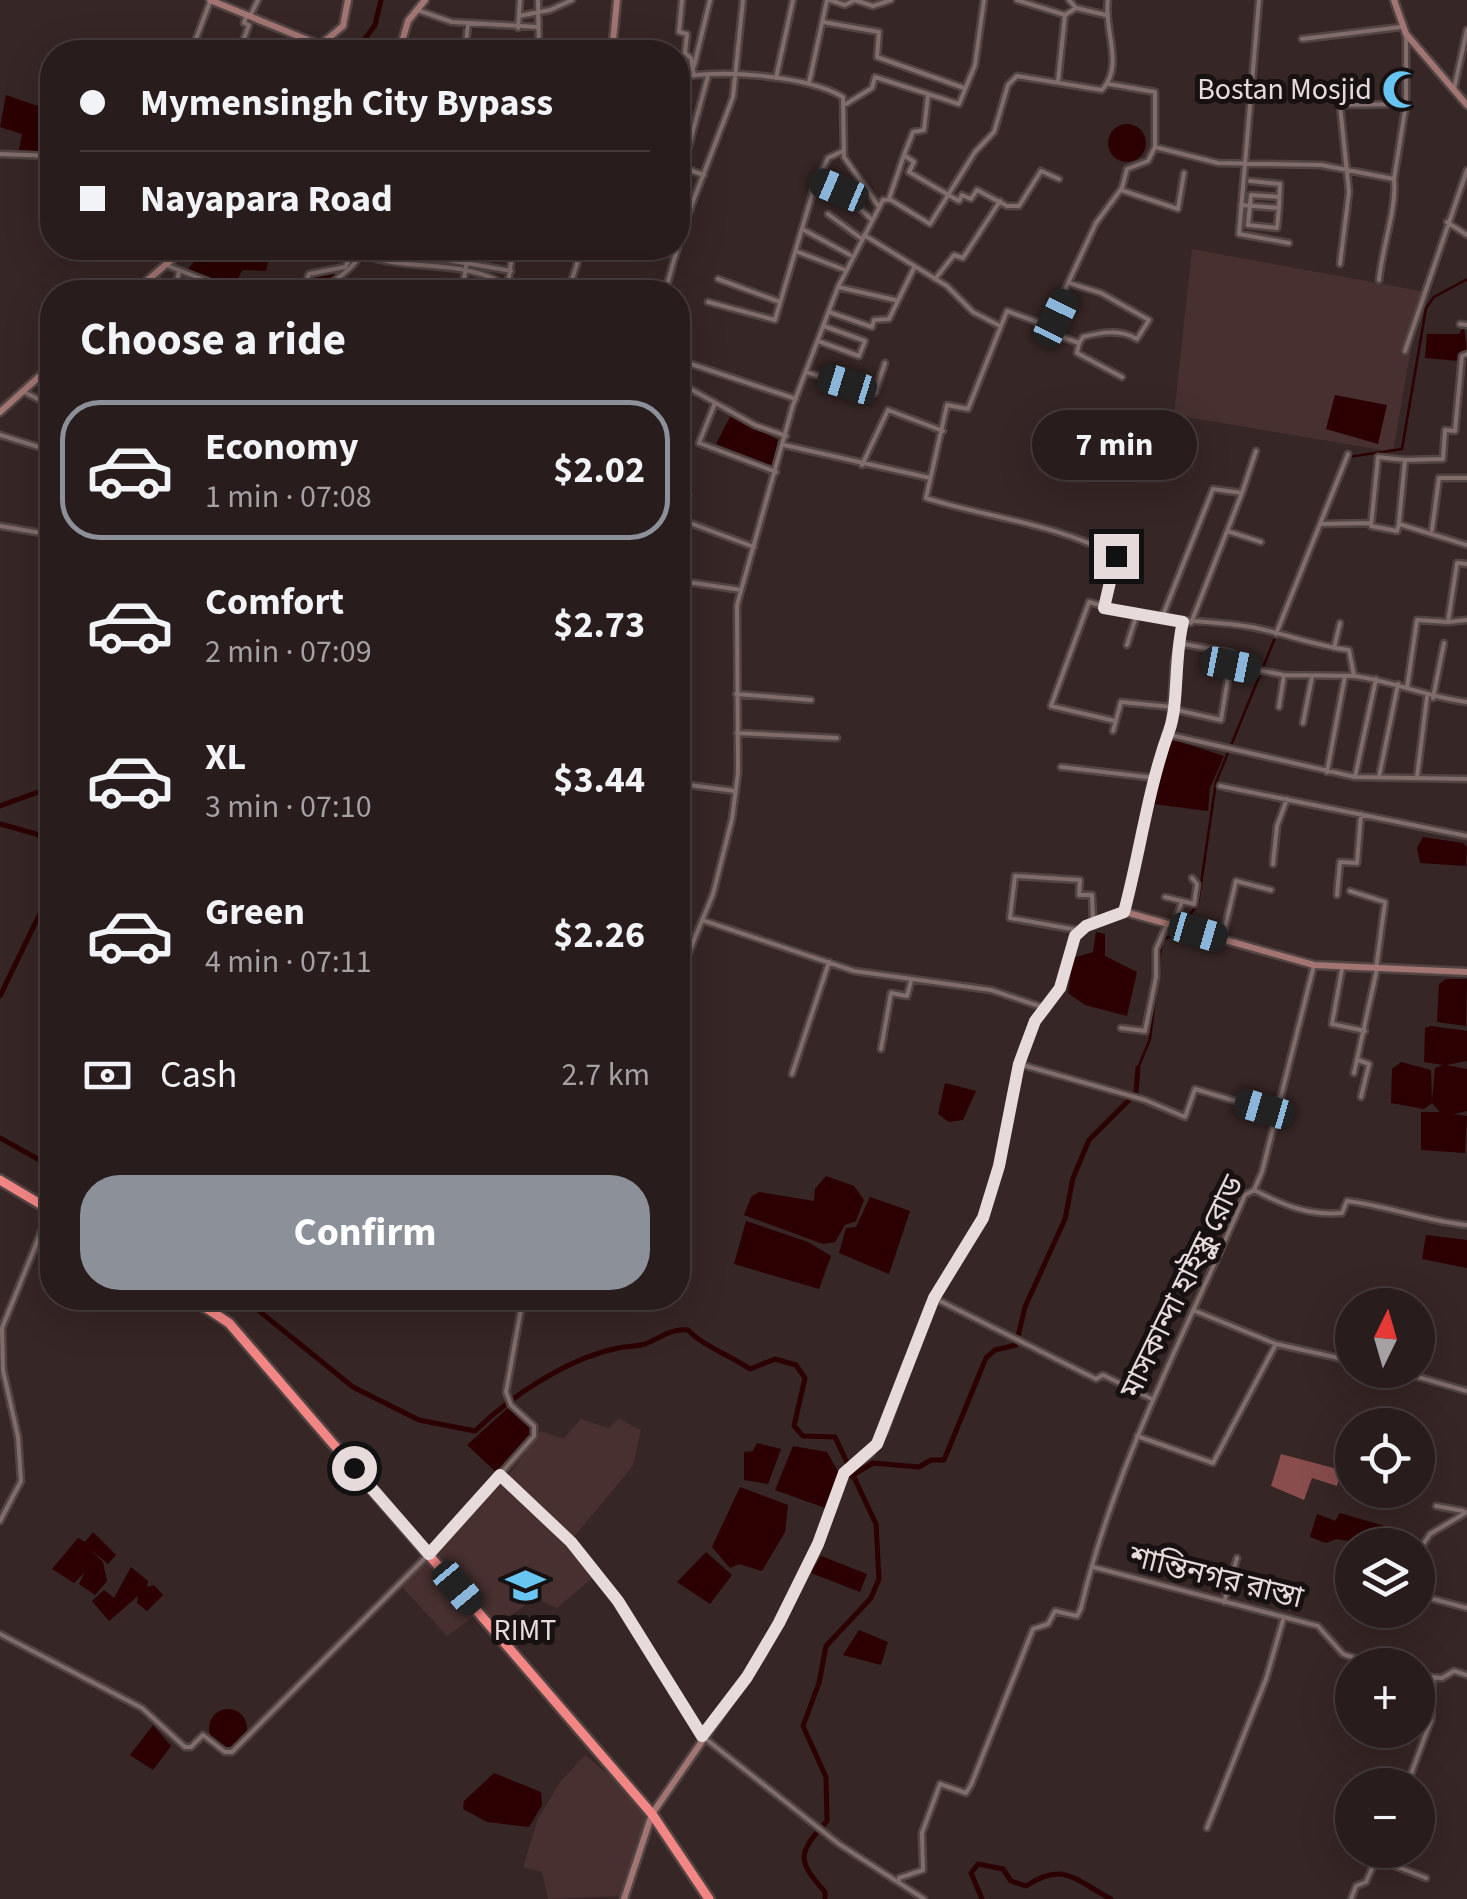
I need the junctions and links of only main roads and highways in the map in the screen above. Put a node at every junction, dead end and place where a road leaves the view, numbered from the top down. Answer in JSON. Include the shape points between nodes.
{"nodes":[{"id":1,"x":0,"y":1180,"type":"edge"},
{"id":2,"x":40,"y":1203,"type":"edge"},
{"id":3,"x":209,"y":1310,"type":"edge"},
{"id":4,"x":709,"y":1899,"type":"edge"}],
"edges":[{"from":1,"to":2,"type":"highway"},
{"from":3,"to":4,"type":"highway","via":[[229,1323],[652,1814]]}]}
